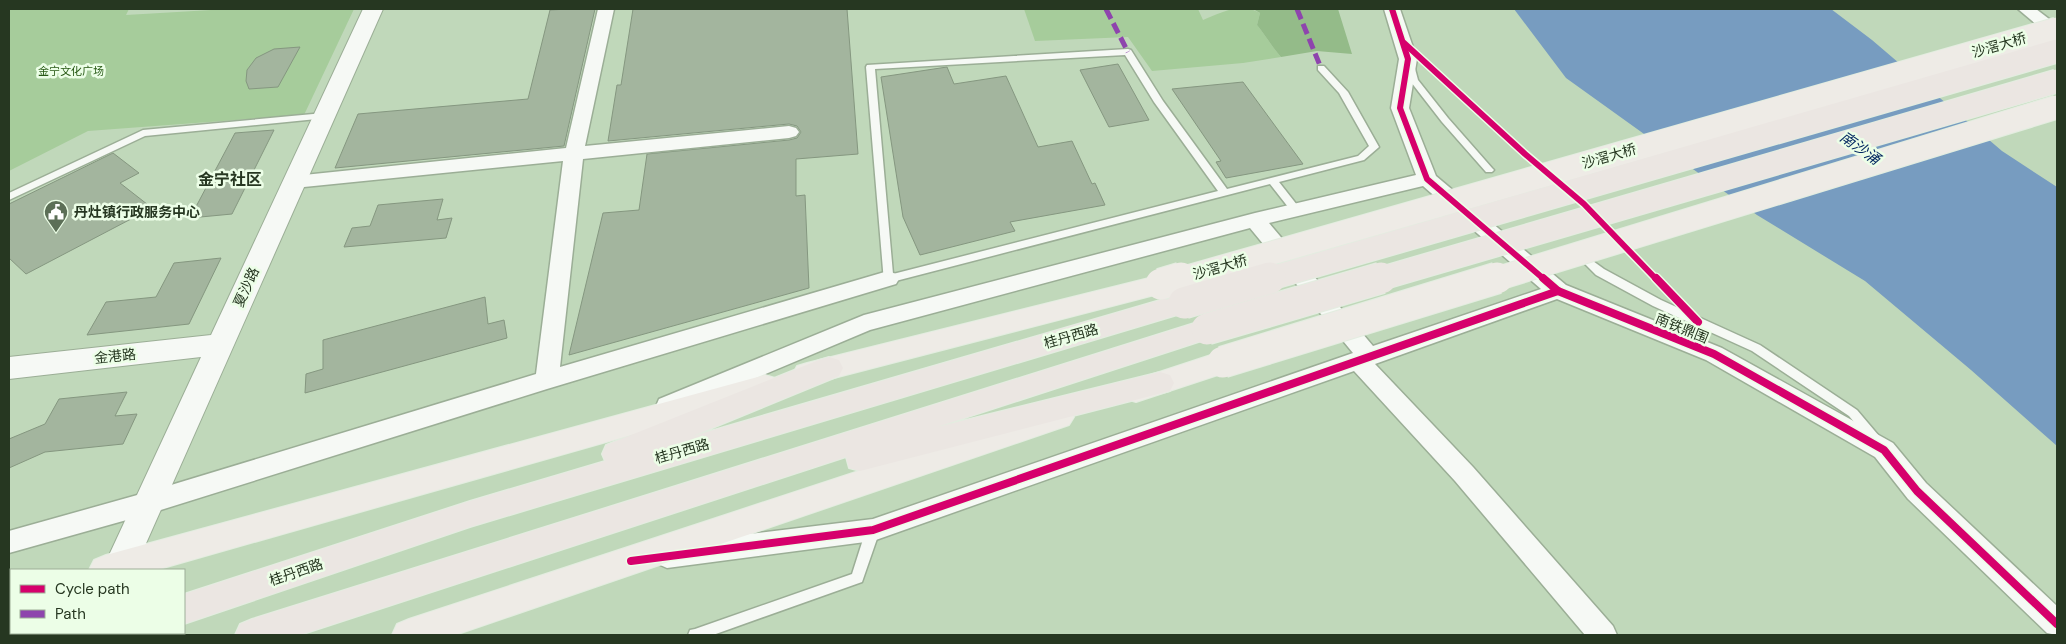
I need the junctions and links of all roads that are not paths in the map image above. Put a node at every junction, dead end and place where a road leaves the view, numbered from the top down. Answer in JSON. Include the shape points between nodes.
{"nodes":[{"id":1,"x":373,"y":9,"type":"edge"},
{"id":2,"x":606,"y":9,"type":"edge"},
{"id":3,"x":1392,"y":9,"type":"edge"},
{"id":4,"x":2026,"y":9,"type":"edge"},
{"id":5,"x":2057,"y":29,"type":"edge"},
{"id":6,"x":2057,"y":33,"type":"edge"},
{"id":7,"x":2057,"y":51,"type":"edge"},
{"id":8,"x":1408,"y":59,"type":"junction"},
{"id":9,"x":1321,"y":68,"type":"dead end"},
{"id":10,"x":2057,"y":81,"type":"edge"},
{"id":11,"x":2057,"y":107,"type":"edge"},
{"id":12,"x":324,"y":116,"type":"junction"},
{"id":13,"x":789,"y":132,"type":"dead end"},
{"id":14,"x":574,"y":154,"type":"junction"},
{"id":15,"x":1489,"y":170,"type":"dead end"},
{"id":16,"x":1427,"y":179,"type":"junction"},
{"id":17,"x":1273,"y":181,"type":"junction"},
{"id":18,"x":294,"y":182,"type":"junction"},
{"id":19,"x":1226,"y":193,"type":"junction"},
{"id":20,"x":9,"y":196,"type":"edge"},
{"id":21,"x":1296,"y":210,"type":"junction"},
{"id":22,"x":1255,"y":220,"type":"junction"},
{"id":23,"x":1586,"y":260,"type":"dead end"},
{"id":24,"x":888,"y":279,"type":"junction"},
{"id":25,"x":1558,"y":291,"type":"junction"},
{"id":26,"x":1184,"y":303,"type":"joint"},
{"id":27,"x":221,"y":344,"type":"junction"},
{"id":28,"x":1364,"y":359,"type":"junction"},
{"id":29,"x":9,"y":368,"type":"edge"},
{"id":30,"x":829,"y":368,"type":"junction"},
{"id":31,"x":547,"y":380,"type":"junction"},
{"id":32,"x":1160,"y":383,"type":"junction"},
{"id":33,"x":618,"y":427,"type":"junction"},
{"id":34,"x":1884,"y":450,"type":"junction"},
{"id":35,"x":148,"y":504,"type":"junction"},
{"id":36,"x":470,"y":514,"type":"junction"},
{"id":37,"x":606,"y":523,"type":"junction"},
{"id":38,"x":874,"y":530,"type":"junction"},
{"id":39,"x":9,"y":542,"type":"edge"},
{"id":40,"x":631,"y":561,"type":"junction"},
{"id":41,"x":113,"y":568,"type":"edge"},
{"id":42,"x":185,"y":609,"type":"edge"},
{"id":43,"x":2057,"y":624,"type":"edge"},
{"id":44,"x":252,"y":635,"type":"edge"},
{"id":45,"x":409,"y":635,"type":"edge"},
{"id":46,"x":695,"y":635,"type":"edge"},
{"id":47,"x":1603,"y":635,"type":"edge"}],
"edges":[{"from":1,"to":12,"type":"street","name":"夏沙路"},
{"from":2,"to":14,"type":"street"},
{"from":3,"to":8,"type":"street","name":"南铁鼎围"},
{"from":4,"to":6,"type":"street"},
{"from":5,"to":30,"type":"main road","name":"沙滘大桥","bridge":true,"via":[[1161,284]]},
{"from":7,"to":26,"type":"highway","name":"沙滘大桥","bridge":true},
{"from":8,"to":15,"type":"lane","via":[[1414,80]]},
{"from":8,"to":16,"type":"street","name":"南铁鼎围","via":[[1400,108]]},
{"from":9,"to":17,"type":"lane","via":[[1343,92],[1374,148],[1361,158]]},
{"from":10,"to":37,"type":"highway","bridge":true,"via":[[1207,329]]},
{"from":11,"to":32,"type":"main road","bridge":true},
{"from":12,"to":18,"type":"street","name":"夏沙路"},
{"from":12,"to":20,"type":"lane","via":[[143,134]]},
{"from":13,"to":14,"type":"street"},
{"from":14,"to":18,"type":"street"},
{"from":14,"to":31,"type":"street"},
{"from":16,"to":21,"type":"street"},
{"from":16,"to":25,"type":"street","name":"南铁鼎围"},
{"from":17,"to":19,"type":"lane"},
{"from":17,"to":21,"type":"lane"},
{"from":18,"to":27,"type":"street","name":"夏沙路"},
{"from":19,"to":24,"type":"lane"},
{"from":19,"to":24,"type":"lane","via":[[1159,102],[1128,52],[870,67]]},
{"from":21,"to":22,"type":"street"},
{"from":22,"to":28,"type":"street"},
{"from":22,"to":33,"type":"street","via":[[864,323]]},
{"from":23,"to":34,"type":"lane","via":[[1600,272],[1656,303],[1756,348],[1853,412]]},
{"from":24,"to":31,"type":"street"},
{"from":25,"to":28,"type":"street"},
{"from":25,"to":34,"type":"street","name":"南铁鼎围","via":[[1714,354]]},
{"from":26,"to":36,"type":"highway","name":"桂丹西路"},
{"from":27,"to":29,"type":"street","name":"金港路"},
{"from":27,"to":35,"type":"street","name":"夏沙路"},
{"from":28,"to":38,"type":"street"},
{"from":28,"to":47,"type":"street"},
{"from":30,"to":33,"type":"main road","name":"沙滘大桥"},
{"from":30,"to":36,"type":"highway"},
{"from":31,"to":35,"type":"street"},
{"from":32,"to":37,"type":"highway"},
{"from":32,"to":40,"type":"main road"},
{"from":33,"to":41,"type":"main road","name":"沙滘大桥"},
{"from":34,"to":43,"type":"street","name":"南铁鼎围","via":[[1917,491]]},
{"from":35,"to":39,"type":"street"},
{"from":35,"to":41,"type":"street","name":"夏沙路"},
{"from":36,"to":42,"type":"highway","name":"桂丹西路"},
{"from":37,"to":44,"type":"highway"},
{"from":38,"to":40,"type":"street"},
{"from":38,"to":46,"type":"lane","via":[[857,578]]},
{"from":40,"to":45,"type":"main road"}]}
